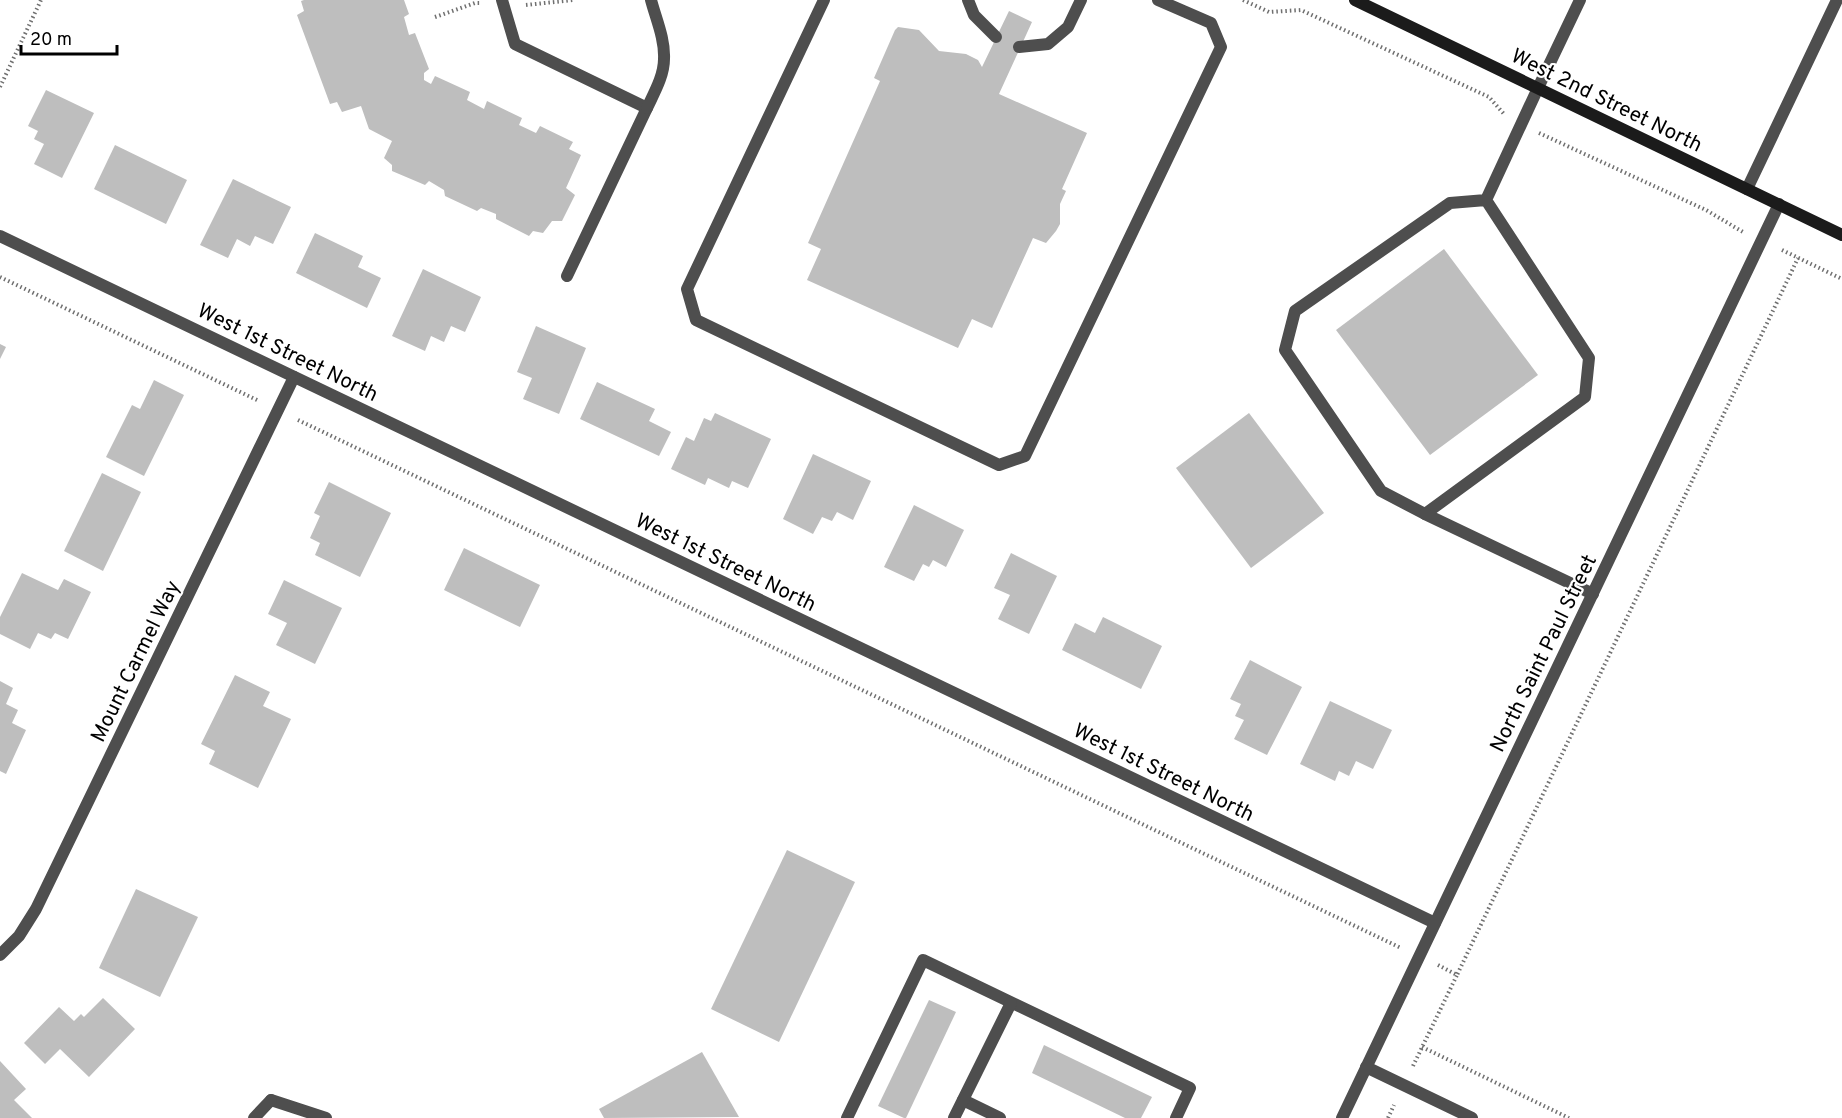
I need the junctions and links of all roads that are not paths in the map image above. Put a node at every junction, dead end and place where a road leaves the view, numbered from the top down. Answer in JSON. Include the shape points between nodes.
{"nodes":[{"id":1,"x":502,"y":0,"type":"edge"},
{"id":2,"x":651,"y":0,"type":"edge"},
{"id":3,"x":824,"y":0,"type":"edge"},
{"id":4,"x":968,"y":0,"type":"edge"},
{"id":5,"x":1081,"y":0,"type":"edge"},
{"id":6,"x":1158,"y":0,"type":"edge"},
{"id":7,"x":1354,"y":0,"type":"edge"},
{"id":8,"x":1580,"y":0,"type":"edge"},
{"id":9,"x":1837,"y":0,"type":"edge"},
{"id":10,"x":996,"y":37,"type":"dead end"},
{"id":11,"x":1019,"y":47,"type":"dead end"},
{"id":12,"x":1538,"y":88,"type":"junction"},
{"id":13,"x":647,"y":108,"type":"junction"},
{"id":14,"x":1747,"y":189,"type":"junction"},
{"id":15,"x":1486,"y":200,"type":"junction"},
{"id":16,"x":1779,"y":204,"type":"junction"},
{"id":17,"x":1842,"y":235,"type":"edge"},
{"id":18,"x":0,"y":236,"type":"edge"},
{"id":19,"x":567,"y":276,"type":"dead end"},
{"id":20,"x":294,"y":377,"type":"junction"},
{"id":21,"x":1425,"y":514,"type":"junction"},
{"id":22,"x":1593,"y":594,"type":"junction"},
{"id":23,"x":1435,"y":923,"type":"junction"},
{"id":24,"x":0,"y":955,"type":"edge"},
{"id":25,"x":1011,"y":1003,"type":"junction"},
{"id":26,"x":1366,"y":1066,"type":"junction"},
{"id":27,"x":963,"y":1100,"type":"junction"},
{"id":28,"x":254,"y":1118,"type":"edge"},
{"id":29,"x":326,"y":1118,"type":"edge"},
{"id":30,"x":847,"y":1118,"type":"edge"},
{"id":31,"x":954,"y":1118,"type":"edge"},
{"id":32,"x":1000,"y":1118,"type":"edge"},
{"id":33,"x":1176,"y":1118,"type":"edge"},
{"id":34,"x":1342,"y":1118,"type":"edge"},
{"id":35,"x":1472,"y":1118,"type":"edge"}],
"edges":[{"from":1,"to":13,"type":"street","via":[[515,44]]},
{"from":2,"to":13,"type":"street","via":[[664,60]]},
{"from":3,"to":6,"type":"street","via":[[687,289],[696,320],[999,465],[1025,456],[1221,48],[1211,23]]},
{"from":4,"to":10,"type":"street","via":[[974,15]]},
{"from":5,"to":11,"type":"street","via":[[1068,27],[1048,44]]},
{"from":7,"to":12,"type":"street","name":"West 2nd Street North"},
{"from":8,"to":12,"type":"street"},
{"from":9,"to":14,"type":"street"},
{"from":12,"to":14,"type":"street","name":"West 2nd Street North"},
{"from":12,"to":15,"type":"street"},
{"from":13,"to":19,"type":"street"},
{"from":14,"to":16,"type":"street","name":"West 2nd Street North"},
{"from":15,"to":21,"type":"street","via":[[1590,358],[1585,398]]},
{"from":15,"to":21,"type":"street","via":[[1450,203],[1295,311],[1286,350],[1381,491]]},
{"from":16,"to":17,"type":"street","name":"West 2nd Street North"},
{"from":16,"to":22,"type":"street","name":"North Saint Paul Street"},
{"from":18,"to":20,"type":"street","name":"West 1st Street North"},
{"from":20,"to":23,"type":"street","name":"West 1st Street North"},
{"from":20,"to":24,"type":"street","name":"Mount Carmel Way","via":[[36,909],[19,936]]},
{"from":21,"to":22,"type":"street"},
{"from":22,"to":23,"type":"street","name":"North Saint Paul Street"},
{"from":23,"to":26,"type":"street","name":"North Saint Paul Street"},
{"from":25,"to":27,"type":"street"},
{"from":25,"to":30,"type":"street","via":[[923,960]]},
{"from":25,"to":33,"type":"street","via":[[1190,1088]]},
{"from":26,"to":34,"type":"street","name":"North Saint Paul Street"},
{"from":26,"to":35,"type":"street"},
{"from":27,"to":31,"type":"street"},
{"from":27,"to":32,"type":"street"},
{"from":28,"to":29,"type":"street","via":[[271,1100]]}]}
